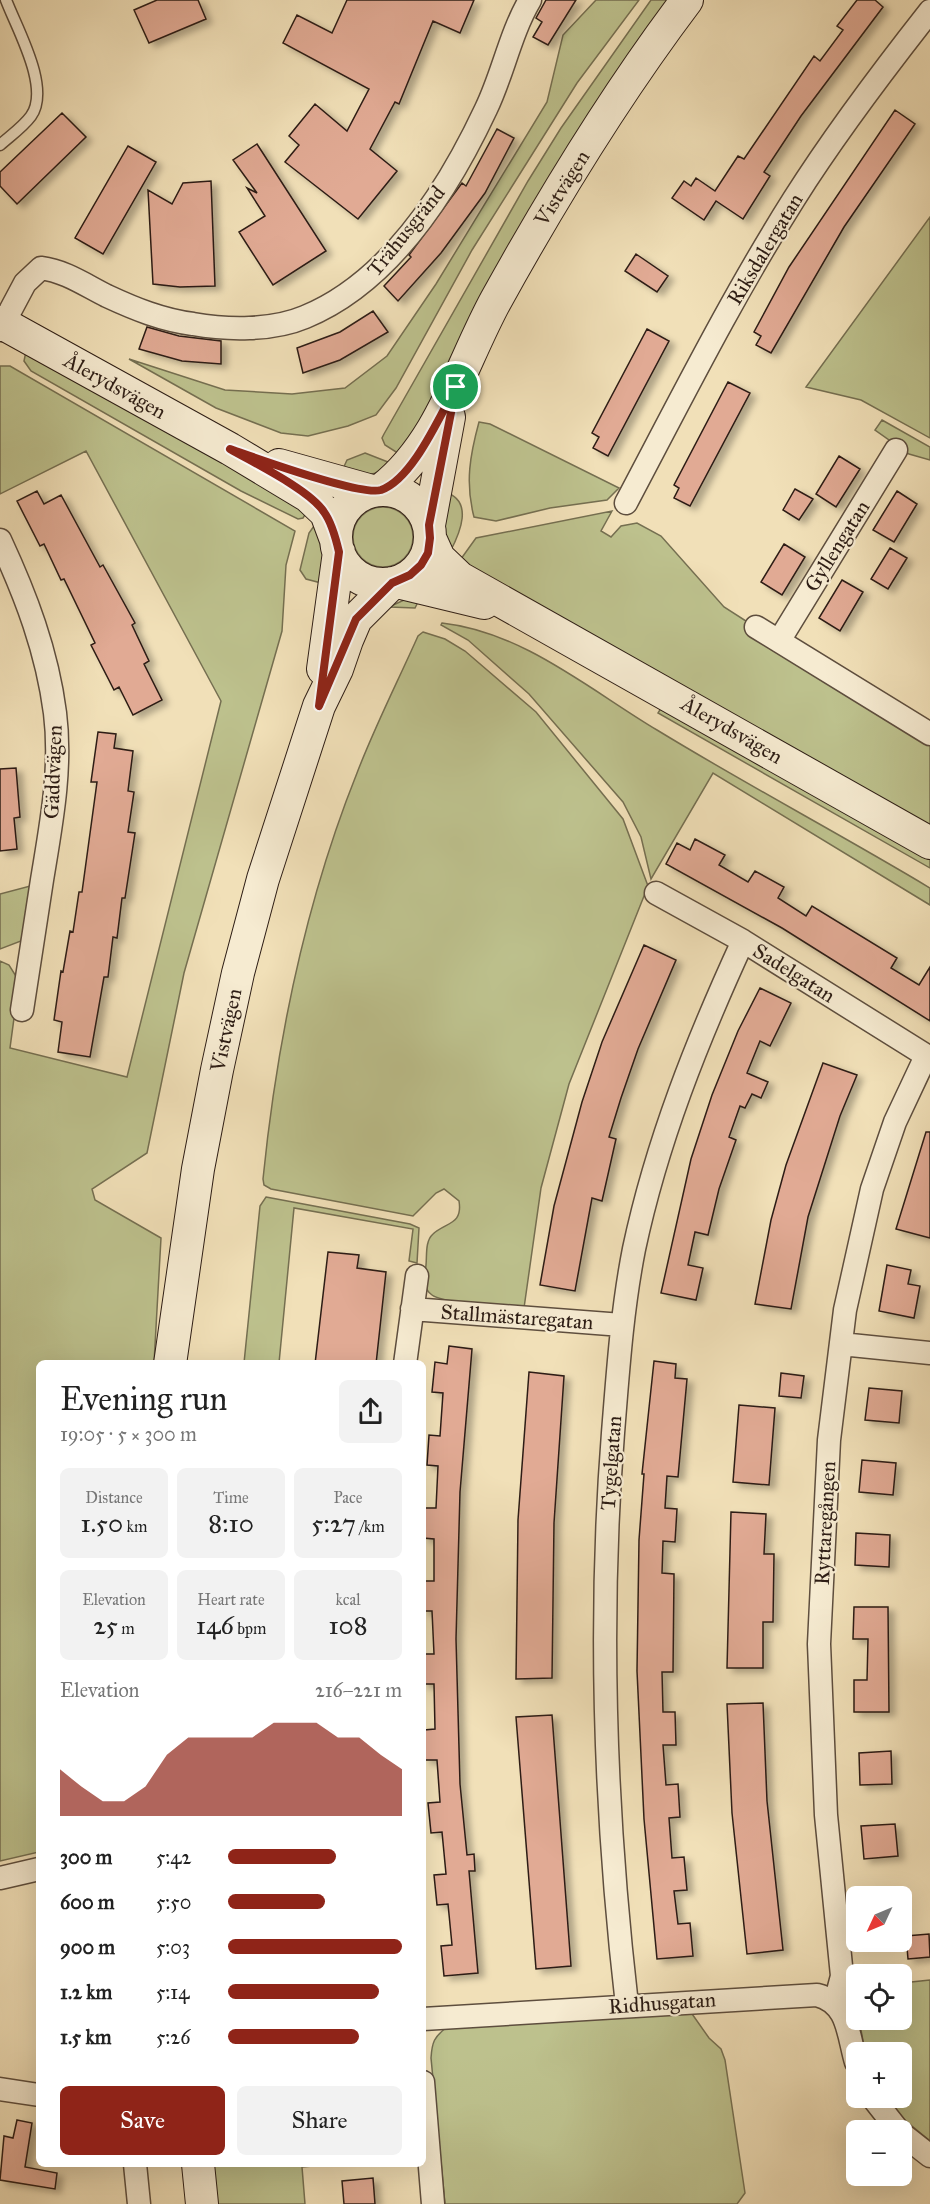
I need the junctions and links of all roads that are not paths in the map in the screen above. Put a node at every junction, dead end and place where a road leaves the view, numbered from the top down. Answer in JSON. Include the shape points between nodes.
{"nodes":[{"id":1,"x":6,"y":0,"type":"edge"},
{"id":2,"x":530,"y":0,"type":"edge"},
{"id":3,"x":687,"y":0,"type":"edge"},
{"id":4,"x":930,"y":11,"type":"edge"},
{"id":5,"x":0,"y":145,"type":"edge"},
{"id":6,"x":1,"y":325,"type":"edge"},
{"id":7,"x":456,"y":387,"type":"junction"},
{"id":8,"x":230,"y":449,"type":"junction"},
{"id":9,"x":896,"y":450,"type":"dead end"},
{"id":10,"x":377,"y":490,"type":"junction"},
{"id":11,"x":626,"y":503,"type":"dead end"},
{"id":12,"x":430,"y":532,"type":"junction"},
{"id":13,"x":0,"y":540,"type":"edge"},
{"id":14,"x":338,"y":546,"type":"junction"},
{"id":15,"x":394,"y":582,"type":"junction"},
{"id":16,"x":533,"y":618,"type":"junction"},
{"id":17,"x":756,"y":627,"type":"dead end"},
{"id":18,"x":779,"y":641,"type":"junction"},
{"id":19,"x":319,"y":706,"type":"junction"},
{"id":20,"x":930,"y":734,"type":"edge"},
{"id":21,"x":930,"y":843,"type":"edge"},
{"id":22,"x":656,"y":893,"type":"dead end"},
{"id":23,"x":743,"y":941,"type":"junction"},
{"id":24,"x":22,"y":1011,"type":"dead end"},
{"id":25,"x":928,"y":1057,"type":"edge"},
{"id":26,"x":417,"y":1276,"type":"dead end"},
{"id":27,"x":412,"y":1309,"type":"junction"},
{"id":28,"x":621,"y":1325,"type":"junction"},
{"id":29,"x":841,"y":1344,"type":"junction"},
{"id":30,"x":930,"y":1353,"type":"edge"},
{"id":31,"x":171,"y":1360,"type":"edge"},
{"id":32,"x":406,"y":1360,"type":"edge"},
{"id":33,"x":36,"y":1870,"type":"edge"},
{"id":34,"x":0,"y":1878,"type":"edge"},
{"id":35,"x":835,"y":2003,"type":"junction"},
{"id":36,"x":627,"y":2005,"type":"junction"},
{"id":37,"x":426,"y":2019,"type":"edge"},
{"id":38,"x":851,"y":2042,"type":"edge"},
{"id":39,"x":0,"y":2089,"type":"edge"},
{"id":40,"x":36,"y":2095,"type":"edge"},
{"id":41,"x":881,"y":2108,"type":"edge"},
{"id":42,"x":426,"y":2119,"type":"edge"},
{"id":43,"x":890,"y":2120,"type":"edge"},
{"id":44,"x":912,"y":2142,"type":"edge"},
{"id":45,"x":930,"y":2156,"type":"edge"},
{"id":46,"x":135,"y":2167,"type":"edge"},
{"id":47,"x":198,"y":2167,"type":"edge"},
{"id":48,"x":139,"y":2204,"type":"edge"},
{"id":49,"x":202,"y":2204,"type":"edge"},
{"id":50,"x":433,"y":2204,"type":"edge"}],
"edges":[{"from":1,"to":5,"type":"lane","via":[[36,76],[39,98],[31,116]]},
{"from":2,"to":6,"type":"street","name":"Trähusgränd","via":[[487,108],[442,188],[381,266],[360,286],[330,305],[303,318],[267,326],[194,325],[142,312],[58,270],[41,268],[25,283]]},
{"from":3,"to":7,"type":"main road","name":"Vistvägen","via":[[534,232],[495,302]]},
{"from":4,"to":11,"type":"street","name":"Riksdalergatan","via":[[859,102],[794,200],[730,306]]},
{"from":6,"to":8,"type":"main road","name":"Ålerydsvägen"},
{"from":7,"to":10,"type":"main road","name":"Vistvägen","via":[[408,468]]},
{"from":7,"to":12,"type":"main road","name":"Vistvägen"},
{"from":8,"to":10,"type":"main road","name":"Ålerydsvägen"},
{"from":8,"to":14,"type":"main road","name":"Ålerydsvägen","via":[[314,501],[326,513]]},
{"from":9,"to":18,"type":"street","name":"Gyllengatan"},
{"from":10,"to":12,"type":"main road","via":[[398,492],[412,499],[423,510]]},
{"from":10,"to":14,"type":"main road","via":[[357,498],[345,509],[338,524]]},
{"from":12,"to":15,"type":"main road","via":[[428,553],[421,565]]},
{"from":12,"to":16,"type":"main road","name":"Ålerydsvägen","via":[[439,558],[460,578]]},
{"from":13,"to":24,"type":"street","name":"Gäddvägen","via":[[42,646],[56,730],[53,814]]},
{"from":14,"to":15,"type":"main road","via":[[345,564],[360,577],[379,583]]},
{"from":14,"to":19,"type":"main road","name":"Vistvägen"},
{"from":15,"to":16,"type":"main road","name":"Ålerydsvägen"},
{"from":15,"to":19,"type":"main road","name":"Vistvägen","via":[[356,619]]},
{"from":16,"to":21,"type":"main road","name":"Ålerydsvägen"},
{"from":17,"to":18,"type":"street"},
{"from":18,"to":20,"type":"street"},
{"from":19,"to":31,"type":"main road","name":"Vistvägen","via":[[283,812],[238,973],[198,1169]]},
{"from":22,"to":23,"type":"street","name":"Sadelgatan"},
{"from":23,"to":25,"type":"street","name":"Sadelgatan"},
{"from":23,"to":28,"type":"street","name":"Tygelgatan","via":[[686,1070],[668,1125],[634,1249]]},
{"from":25,"to":29,"type":"street","name":"Ryttaregången","via":[[895,1122],[872,1189],[853,1265]]},
{"from":26,"to":27,"type":"street","name":"Stallmästaregatan"},
{"from":27,"to":28,"type":"street","name":"Stallmästaregatan"},
{"from":27,"to":32,"type":"street","name":"Stallmästaregatan"},
{"from":28,"to":36,"type":"street","name":"Tygelgatan","via":[[609,1491],[605,1701]]},
{"from":29,"to":30,"type":"street"},
{"from":29,"to":35,"type":"street","name":"Ryttaregången","via":[[829,1440],[819,1644],[826,1815],[842,1976]]},
{"from":33,"to":34,"type":"street"},
{"from":35,"to":36,"type":"street","name":"Ridhusgatan","via":[[807,1994]]},
{"from":35,"to":38,"type":"street","via":[[846,2019]]},
{"from":36,"to":37,"type":"street","name":"Ridhusgatan"},
{"from":39,"to":40,"type":"street"},
{"from":41,"to":43,"type":"street"},
{"from":42,"to":50,"type":"street"},
{"from":44,"to":45,"type":"street"},
{"from":46,"to":48,"type":"street"},
{"from":47,"to":49,"type":"main road"}]}
